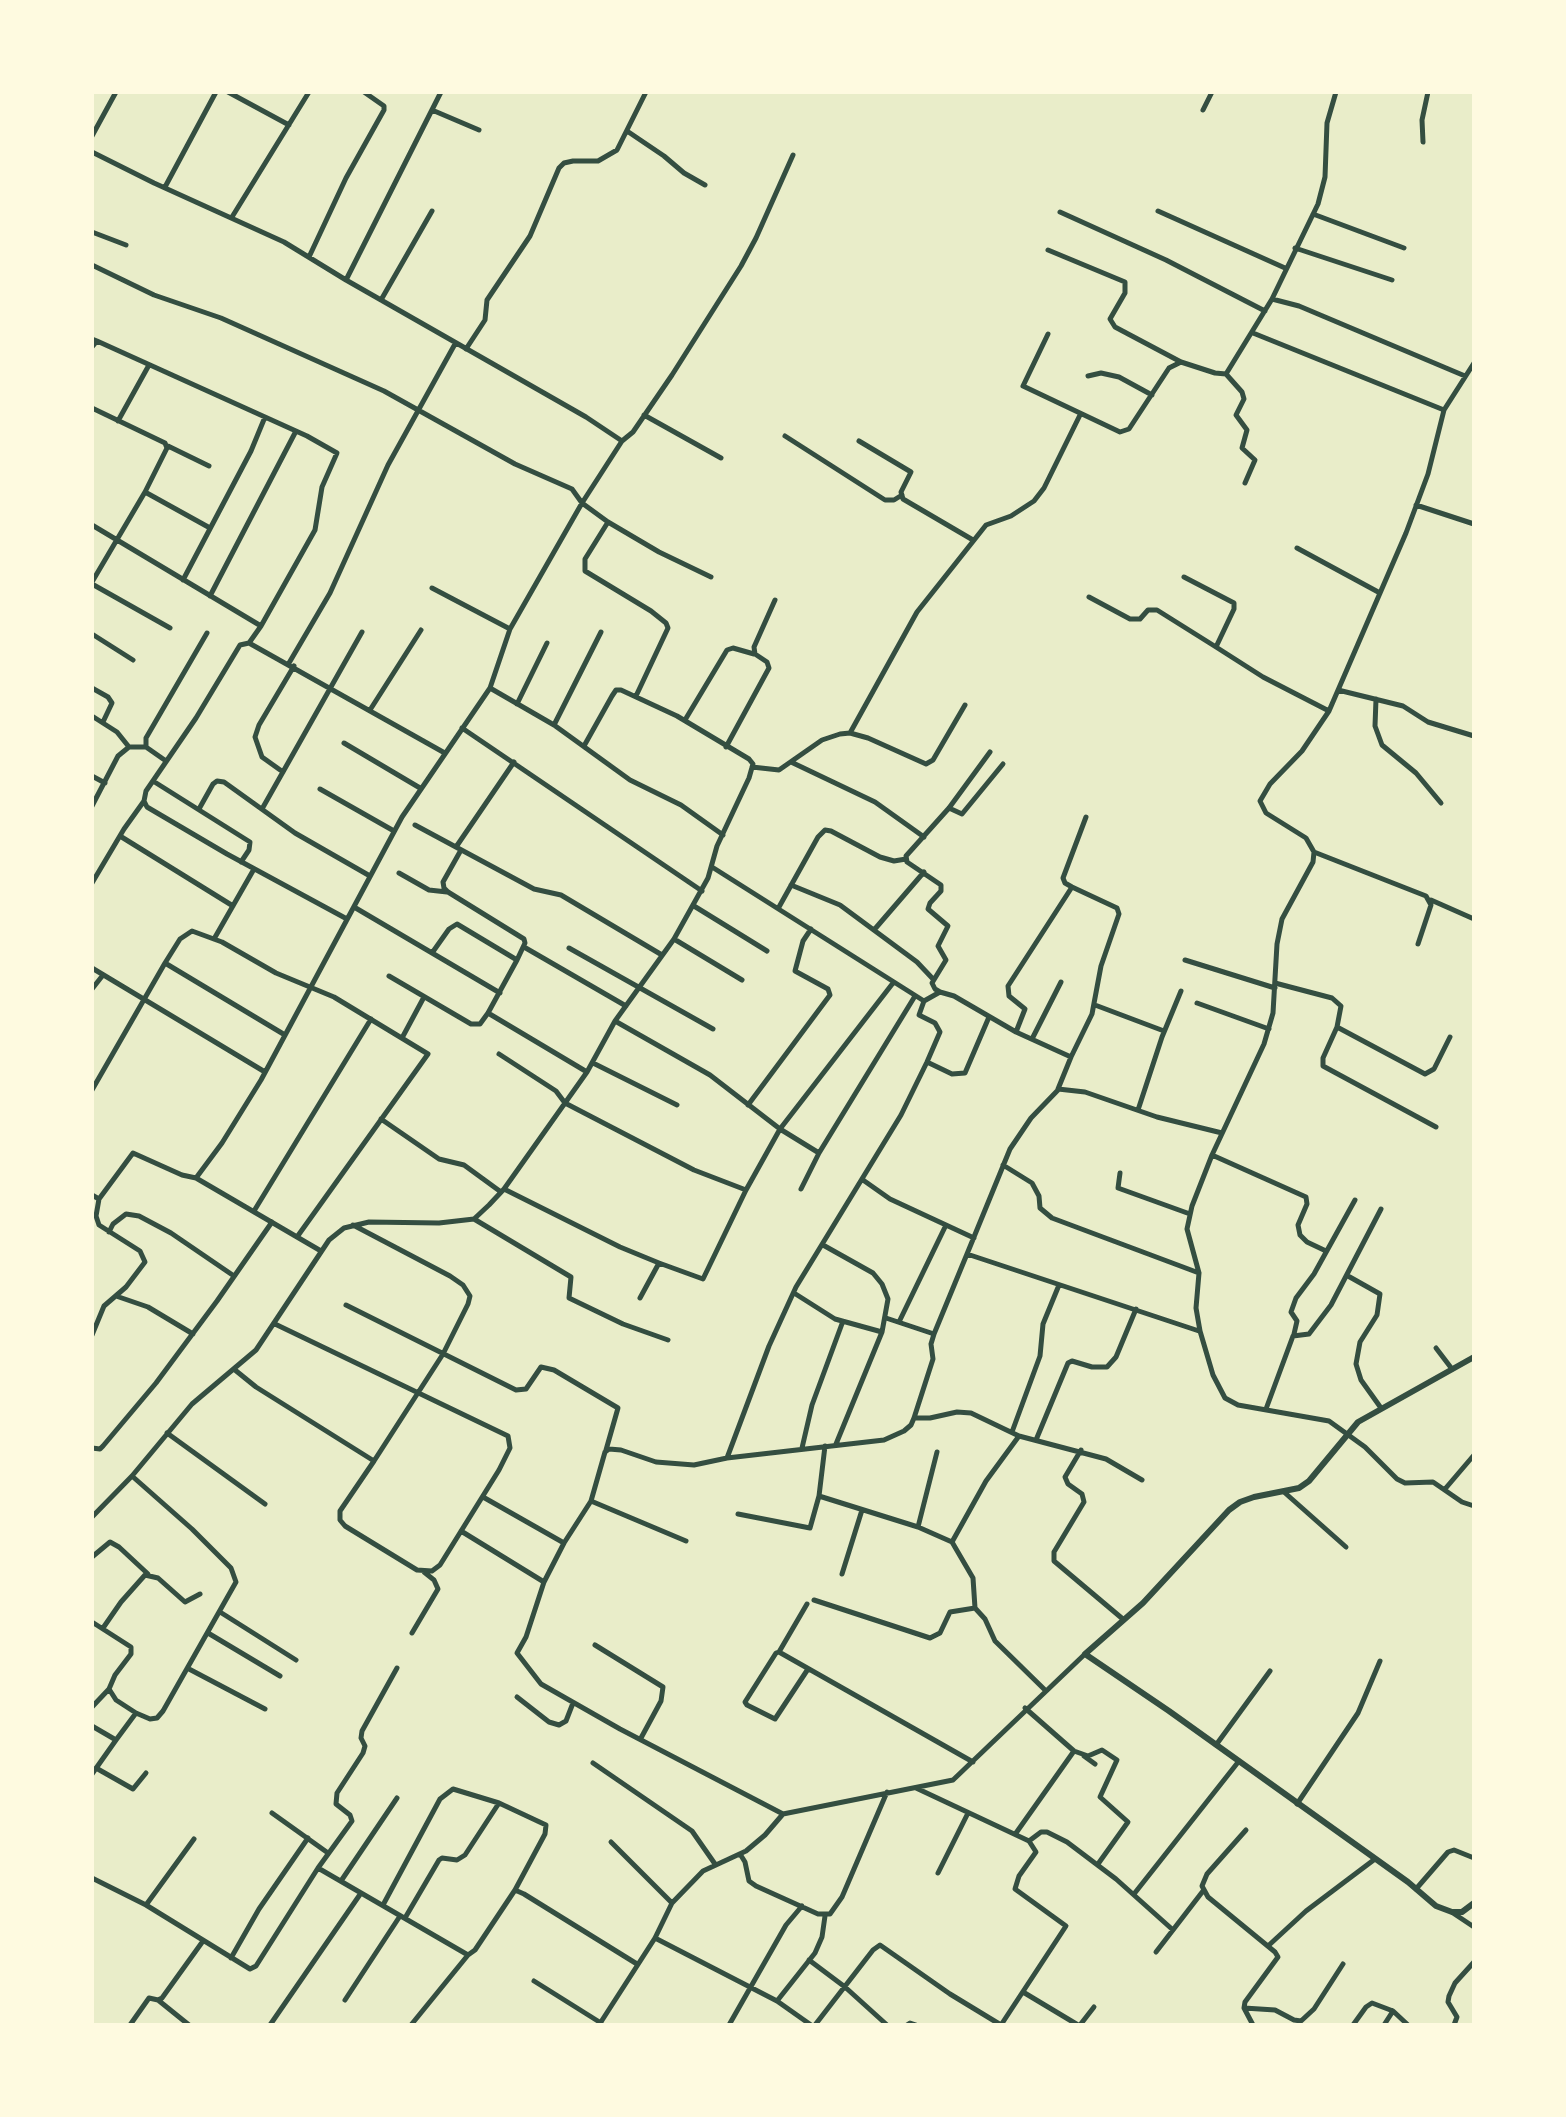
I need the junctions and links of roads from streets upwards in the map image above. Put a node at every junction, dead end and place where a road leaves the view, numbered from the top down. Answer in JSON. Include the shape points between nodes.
{"nodes":[{"id":1,"x":116,"y":92,"type":"edge"},
{"id":2,"x":216,"y":92,"type":"edge"},
{"id":3,"x":228,"y":92,"type":"edge"},
{"id":4,"x":364,"y":92,"type":"edge"},
{"id":5,"x":441,"y":92,"type":"edge"},
{"id":6,"x":646,"y":92,"type":"edge"},
{"id":7,"x":1212,"y":92,"type":"edge"},
{"id":8,"x":1336,"y":92,"type":"edge"},
{"id":9,"x":1428,"y":92,"type":"edge"},
{"id":10,"x":307,"y":93,"type":"edge"},
{"id":11,"x":432,"y":110,"type":"junction"},
{"id":12,"x":1203,"y":110,"type":"dead end"},
{"id":13,"x":289,"y":125,"type":"junction"},
{"id":14,"x":479,"y":130,"type":"dead end"},
{"id":15,"x":627,"y":131,"type":"junction"},
{"id":16,"x":92,"y":136,"type":"edge"},
{"id":17,"x":1423,"y":142,"type":"dead end"},
{"id":18,"x":92,"y":152,"type":"edge"},
{"id":19,"x":793,"y":155,"type":"dead end"},
{"id":20,"x":705,"y":185,"type":"dead end"},
{"id":21,"x":165,"y":187,"type":"junction"},
{"id":22,"x":432,"y":211,"type":"dead end"},
{"id":23,"x":1158,"y":211,"type":"dead end"},
{"id":24,"x":1060,"y":212,"type":"dead end"},
{"id":25,"x":1313,"y":214,"type":"junction"},
{"id":26,"x":232,"y":217,"type":"junction"},
{"id":27,"x":92,"y":232,"type":"edge"},
{"id":28,"x":126,"y":245,"type":"dead end"},
{"id":29,"x":1295,"y":248,"type":"junction"},
{"id":30,"x":1404,"y":248,"type":"dead end"},
{"id":31,"x":1048,"y":250,"type":"dead end"},
{"id":32,"x":309,"y":257,"type":"junction"},
{"id":33,"x":92,"y":265,"type":"edge"},
{"id":34,"x":1285,"y":268,"type":"junction"},
{"id":35,"x":346,"y":280,"type":"junction"},
{"id":36,"x":1392,"y":280,"type":"dead end"},
{"id":37,"x":1272,"y":299,"type":"junction"},
{"id":38,"x":381,"y":300,"type":"junction"},
{"id":39,"x":1265,"y":311,"type":"junction"},
{"id":40,"x":1253,"y":333,"type":"junction"},
{"id":41,"x":1048,"y":334,"type":"dead end"},
{"id":42,"x":94,"y":342,"type":"edge"},
{"id":43,"x":455,"y":344,"type":"junction"},
{"id":44,"x":466,"y":349,"type":"junction"},
{"id":45,"x":1181,"y":362,"type":"junction"},
{"id":46,"x":1474,"y":363,"type":"edge"},
{"id":47,"x":149,"y":365,"type":"junction"},
{"id":48,"x":1226,"y":374,"type":"junction"},
{"id":49,"x":1088,"y":376,"type":"dead end"},
{"id":50,"x":1465,"y":376,"type":"junction"},
{"id":51,"x":1152,"y":395,"type":"junction"},
{"id":52,"x":92,"y":408,"type":"edge"},
{"id":53,"x":1444,"y":410,"type":"junction"},
{"id":54,"x":418,"y":411,"type":"junction"},
{"id":55,"x":644,"y":415,"type":"junction"},
{"id":56,"x":1080,"y":415,"type":"junction"},
{"id":57,"x":265,"y":417,"type":"junction"},
{"id":58,"x":118,"y":421,"type":"junction"},
{"id":59,"x":296,"y":431,"type":"junction"},
{"id":60,"x":785,"y":436,"type":"dead end"},
{"id":61,"x":622,"y":441,"type":"junction"},
{"id":62,"x":859,"y":441,"type":"dead end"},
{"id":63,"x":167,"y":445,"type":"junction"},
{"id":64,"x":721,"y":458,"type":"dead end"},
{"id":65,"x":209,"y":466,"type":"dead end"},
{"id":66,"x":1245,"y":483,"type":"dead end"},
{"id":67,"x":145,"y":492,"type":"junction"},
{"id":68,"x":902,"y":495,"type":"junction"},
{"id":69,"x":582,"y":503,"type":"junction"},
{"id":70,"x":1416,"y":505,"type":"junction"},
{"id":71,"x":608,"y":522,"type":"junction"},
{"id":72,"x":1474,"y":524,"type":"edge"},
{"id":73,"x":92,"y":525,"type":"edge"},
{"id":74,"x":210,"y":528,"type":"junction"},
{"id":75,"x":118,"y":539,"type":"junction"},
{"id":76,"x":973,"y":540,"type":"junction"},
{"id":77,"x":1297,"y":548,"type":"dead end"},
{"id":78,"x":711,"y":577,"type":"dead end"},
{"id":79,"x":1184,"y":577,"type":"dead end"},
{"id":80,"x":182,"y":581,"type":"junction"},
{"id":81,"x":92,"y":583,"type":"edge"},
{"id":82,"x":432,"y":588,"type":"dead end"},
{"id":83,"x":1380,"y":593,"type":"junction"},
{"id":84,"x":210,"y":596,"type":"junction"},
{"id":85,"x":1089,"y":597,"type":"dead end"},
{"id":86,"x":775,"y":600,"type":"dead end"},
{"id":87,"x":261,"y":626,"type":"junction"},
{"id":88,"x":170,"y":628,"type":"dead end"},
{"id":89,"x":510,"y":629,"type":"junction"},
{"id":90,"x":421,"y":630,"type":"dead end"},
{"id":91,"x":362,"y":632,"type":"dead end"},
{"id":92,"x":601,"y":632,"type":"dead end"},
{"id":93,"x":207,"y":633,"type":"dead end"},
{"id":94,"x":92,"y":634,"type":"edge"},
{"id":95,"x":249,"y":643,"type":"junction"},
{"id":96,"x":547,"y":643,"type":"dead end"},
{"id":97,"x":1216,"y":647,"type":"junction"},
{"id":98,"x":755,"y":654,"type":"junction"},
{"id":99,"x":133,"y":660,"type":"dead end"},
{"id":100,"x":291,"y":664,"type":"junction"},
{"id":101,"x":92,"y":688,"type":"edge"},
{"id":102,"x":331,"y":688,"type":"junction"},
{"id":103,"x":490,"y":688,"type":"junction"},
{"id":104,"x":1338,"y":690,"type":"junction"},
{"id":105,"x":636,"y":696,"type":"junction"},
{"id":106,"x":1376,"y":699,"type":"junction"},
{"id":107,"x":517,"y":704,"type":"junction"},
{"id":108,"x":965,"y":705,"type":"dead end"},
{"id":109,"x":370,"y":710,"type":"junction"},
{"id":110,"x":1329,"y":711,"type":"junction"},
{"id":111,"x":92,"y":716,"type":"edge"},
{"id":112,"x":685,"y":720,"type":"junction"},
{"id":113,"x":103,"y":722,"type":"junction"},
{"id":114,"x":554,"y":725,"type":"junction"},
{"id":115,"x":462,"y":728,"type":"junction"},
{"id":116,"x":850,"y":733,"type":"junction"},
{"id":117,"x":1474,"y":736,"type":"edge"},
{"id":118,"x":344,"y":743,"type":"dead end"},
{"id":119,"x":584,"y":746,"type":"junction"},
{"id":120,"x":129,"y":747,"type":"junction"},
{"id":121,"x":146,"y":747,"type":"junction"},
{"id":122,"x":726,"y":747,"type":"junction"},
{"id":123,"x":990,"y":752,"type":"dead end"},
{"id":124,"x":443,"y":753,"type":"junction"},
{"id":125,"x":166,"y":761,"type":"junction"},
{"id":126,"x":514,"y":762,"type":"junction"},
{"id":127,"x":791,"y":762,"type":"junction"},
{"id":128,"x":1003,"y":764,"type":"dead end"},
{"id":129,"x":752,"y":767,"type":"junction"},
{"id":130,"x":283,"y":772,"type":"junction"},
{"id":131,"x":92,"y":776,"type":"edge"},
{"id":132,"x":153,"y":781,"type":"junction"},
{"id":133,"x":105,"y":783,"type":"junction"},
{"id":134,"x":420,"y":788,"type":"junction"},
{"id":135,"x":320,"y":789,"type":"dead end"},
{"id":136,"x":144,"y":801,"type":"junction"},
{"id":137,"x":1441,"y":803,"type":"dead end"},
{"id":138,"x":92,"y":806,"type":"edge"},
{"id":139,"x":949,"y":808,"type":"junction"},
{"id":140,"x":199,"y":809,"type":"junction"},
{"id":141,"x":262,"y":809,"type":"junction"},
{"id":142,"x":1086,"y":817,"type":"dead end"},
{"id":143,"x":415,"y":825,"type":"dead end"},
{"id":144,"x":394,"y":831,"type":"junction"},
{"id":145,"x":723,"y":835,"type":"junction"},
{"id":146,"x":120,"y":836,"type":"junction"},
{"id":147,"x":924,"y":837,"type":"junction"},
{"id":148,"x":458,"y":848,"type":"junction"},
{"id":149,"x":1314,"y":852,"type":"junction"},
{"id":150,"x":906,"y":859,"type":"junction"},
{"id":151,"x":241,"y":862,"type":"junction"},
{"id":152,"x":712,"y":867,"type":"junction"},
{"id":153,"x":254,"y":869,"type":"junction"},
{"id":154,"x":924,"y":872,"type":"junction"},
{"id":155,"x":399,"y":873,"type":"dead end"},
{"id":156,"x":370,"y":876,"type":"junction"},
{"id":157,"x":92,"y":883,"type":"edge"},
{"id":158,"x":791,"y":885,"type":"junction"},
{"id":159,"x":1072,"y":887,"type":"junction"},
{"id":160,"x":702,"y":891,"type":"junction"},
{"id":161,"x":448,"y":892,"type":"junction"},
{"id":162,"x":1430,"y":900,"type":"junction"},
{"id":163,"x":233,"y":906,"type":"junction"},
{"id":164,"x":694,"y":906,"type":"junction"},
{"id":165,"x":354,"y":907,"type":"junction"},
{"id":166,"x":778,"y":908,"type":"junction"},
{"id":167,"x":347,"y":919,"type":"junction"},
{"id":168,"x":1474,"y":919,"type":"edge"},
{"id":169,"x":811,"y":929,"type":"junction"},
{"id":170,"x":874,"y":930,"type":"junction"},
{"id":171,"x":214,"y":939,"type":"junction"},
{"id":172,"x":674,"y":939,"type":"junction"},
{"id":173,"x":1418,"y":944,"type":"dead end"},
{"id":174,"x":524,"y":947,"type":"junction"},
{"id":175,"x":569,"y":948,"type":"dead end"},
{"id":176,"x":767,"y":951,"type":"dead end"},
{"id":177,"x":432,"y":953,"type":"junction"},
{"id":178,"x":662,"y":955,"type":"junction"},
{"id":179,"x":517,"y":960,"type":"junction"},
{"id":180,"x":1185,"y":960,"type":"dead end"},
{"id":181,"x":165,"y":963,"type":"junction"},
{"id":182,"x":92,"y":968,"type":"edge"},
{"id":183,"x":103,"y":975,"type":"junction"},
{"id":184,"x":389,"y":976,"type":"dead end"},
{"id":185,"x":742,"y":980,"type":"dead end"},
{"id":186,"x":933,"y":980,"type":"junction"},
{"id":187,"x":1061,"y":982,"type":"dead end"},
{"id":188,"x":893,"y":983,"type":"junction"},
{"id":189,"x":1275,"y":985,"type":"junction"},
{"id":190,"x":639,"y":987,"type":"junction"},
{"id":191,"x":310,"y":988,"type":"junction"},
{"id":192,"x":92,"y":989,"type":"edge"},
{"id":193,"x":1181,"y":991,"type":"dead end"},
{"id":194,"x":940,"y":992,"type":"junction"},
{"id":195,"x":500,"y":993,"type":"junction"},
{"id":196,"x":915,"y":996,"type":"junction"},
{"id":197,"x":424,"y":997,"type":"junction"},
{"id":198,"x":142,"y":999,"type":"junction"},
{"id":199,"x":924,"y":1001,"type":"junction"},
{"id":200,"x":1197,"y":1003,"type":"dead end"},
{"id":201,"x":1095,"y":1005,"type":"junction"},
{"id":202,"x":626,"y":1006,"type":"junction"},
{"id":203,"x":488,"y":1013,"type":"junction"},
{"id":204,"x":989,"y":1017,"type":"junction"},
{"id":205,"x":371,"y":1019,"type":"junction"},
{"id":206,"x":615,"y":1021,"type":"junction"},
{"id":207,"x":1337,"y":1027,"type":"junction"},
{"id":208,"x":713,"y":1029,"type":"dead end"},
{"id":209,"x":1269,"y":1029,"type":"junction"},
{"id":210,"x":1164,"y":1031,"type":"junction"},
{"id":211,"x":1016,"y":1032,"type":"junction"},
{"id":212,"x":285,"y":1035,"type":"junction"},
{"id":213,"x":1450,"y":1037,"type":"dead end"},
{"id":214,"x":402,"y":1038,"type":"junction"},
{"id":215,"x":1032,"y":1039,"type":"junction"},
{"id":216,"x":499,"y":1054,"type":"dead end"},
{"id":217,"x":1071,"y":1057,"type":"junction"},
{"id":218,"x":927,"y":1062,"type":"junction"},
{"id":219,"x":593,"y":1063,"type":"junction"},
{"id":220,"x":265,"y":1072,"type":"junction"},
{"id":221,"x":587,"y":1072,"type":"junction"},
{"id":222,"x":1058,"y":1089,"type":"junction"},
{"id":223,"x":92,"y":1090,"type":"edge"},
{"id":224,"x":565,"y":1103,"type":"junction"},
{"id":225,"x":677,"y":1105,"type":"dead end"},
{"id":226,"x":748,"y":1105,"type":"junction"},
{"id":227,"x":1138,"y":1110,"type":"junction"},
{"id":228,"x":381,"y":1119,"type":"junction"},
{"id":229,"x":1436,"y":1127,"type":"dead end"},
{"id":230,"x":780,"y":1129,"type":"junction"},
{"id":231,"x":1222,"y":1133,"type":"junction"},
{"id":232,"x":819,"y":1153,"type":"junction"},
{"id":233,"x":1212,"y":1155,"type":"junction"},
{"id":234,"x":1003,"y":1165,"type":"junction"},
{"id":235,"x":1120,"y":1173,"type":"dead end"},
{"id":236,"x":196,"y":1178,"type":"junction"},
{"id":237,"x":863,"y":1180,"type":"junction"},
{"id":238,"x":801,"y":1189,"type":"dead end"},
{"id":239,"x":502,"y":1190,"type":"junction"},
{"id":240,"x":746,"y":1190,"type":"junction"},
{"id":241,"x":92,"y":1195,"type":"edge"},
{"id":242,"x":99,"y":1199,"type":"junction"},
{"id":243,"x":1355,"y":1200,"type":"dead end"},
{"id":244,"x":1381,"y":1209,"type":"dead end"},
{"id":245,"x":254,"y":1211,"type":"junction"},
{"id":246,"x":1190,"y":1214,"type":"junction"},
{"id":247,"x":474,"y":1219,"type":"junction"},
{"id":248,"x":94,"y":1221,"type":"edge"},
{"id":249,"x":272,"y":1222,"type":"junction"},
{"id":250,"x":353,"y":1225,"type":"junction"},
{"id":251,"x":946,"y":1225,"type":"junction"},
{"id":252,"x":109,"y":1232,"type":"junction"},
{"id":253,"x":297,"y":1237,"type":"junction"},
{"id":254,"x":974,"y":1238,"type":"junction"},
{"id":255,"x":823,"y":1245,"type":"junction"},
{"id":256,"x":321,"y":1251,"type":"junction"},
{"id":257,"x":1326,"y":1251,"type":"junction"},
{"id":258,"x":967,"y":1254,"type":"junction"},
{"id":259,"x":659,"y":1263,"type":"junction"},
{"id":260,"x":1199,"y":1273,"type":"junction"},
{"id":261,"x":234,"y":1276,"type":"junction"},
{"id":262,"x":1348,"y":1276,"type":"junction"},
{"id":263,"x":1059,"y":1285,"type":"junction"},
{"id":264,"x":794,"y":1293,"type":"junction"},
{"id":265,"x":116,"y":1296,"type":"junction"},
{"id":266,"x":640,"y":1298,"type":"dead end"},
{"id":267,"x":346,"y":1305,"type":"dead end"},
{"id":268,"x":1136,"y":1309,"type":"junction"},
{"id":269,"x":886,"y":1318,"type":"junction"},
{"id":270,"x":843,"y":1321,"type":"junction"},
{"id":271,"x":899,"y":1322,"type":"junction"},
{"id":272,"x":275,"y":1324,"type":"junction"},
{"id":273,"x":1200,"y":1331,"type":"junction"},
{"id":274,"x":882,"y":1332,"type":"junction"},
{"id":275,"x":193,"y":1334,"type":"junction"},
{"id":276,"x":934,"y":1334,"type":"junction"},
{"id":277,"x":92,"y":1335,"type":"edge"},
{"id":278,"x":1293,"y":1336,"type":"junction"},
{"id":279,"x":668,"y":1340,"type":"dead end"},
{"id":280,"x":1436,"y":1348,"type":"dead end"},
{"id":281,"x":443,"y":1354,"type":"junction"},
{"id":282,"x":1474,"y":1357,"type":"edge"},
{"id":283,"x":1452,"y":1369,"type":"junction"},
{"id":284,"x":235,"y":1370,"type":"junction"},
{"id":285,"x":416,"y":1394,"type":"junction"},
{"id":286,"x":1381,"y":1408,"type":"junction"},
{"id":287,"x":1266,"y":1409,"type":"junction"},
{"id":288,"x":914,"y":1418,"type":"junction"},
{"id":289,"x":1012,"y":1432,"type":"junction"},
{"id":290,"x":167,"y":1433,"type":"junction"},
{"id":291,"x":1348,"y":1433,"type":"junction"},
{"id":292,"x":1019,"y":1436,"type":"junction"},
{"id":293,"x":1036,"y":1440,"type":"junction"},
{"id":294,"x":836,"y":1445,"type":"junction"},
{"id":295,"x":825,"y":1446,"type":"junction"},
{"id":296,"x":92,"y":1448,"type":"edge"},
{"id":297,"x":802,"y":1448,"type":"junction"},
{"id":298,"x":1081,"y":1450,"type":"junction"},
{"id":299,"x":605,"y":1452,"type":"junction"},
{"id":300,"x":937,"y":1452,"type":"dead end"},
{"id":301,"x":1474,"y":1455,"type":"edge"},
{"id":302,"x":727,"y":1458,"type":"junction"},
{"id":303,"x":374,"y":1461,"type":"junction"},
{"id":304,"x":132,"y":1476,"type":"junction"},
{"id":305,"x":1142,"y":1480,"type":"dead end"},
{"id":306,"x":1445,"y":1489,"type":"junction"},
{"id":307,"x":1284,"y":1492,"type":"junction"},
{"id":308,"x":819,"y":1496,"type":"junction"},
{"id":309,"x":483,"y":1497,"type":"junction"},
{"id":310,"x":591,"y":1501,"type":"junction"},
{"id":311,"x":265,"y":1504,"type":"dead end"},
{"id":312,"x":1474,"y":1506,"type":"edge"},
{"id":313,"x":862,"y":1510,"type":"junction"},
{"id":314,"x":738,"y":1514,"type":"dead end"},
{"id":315,"x":92,"y":1517,"type":"edge"},
{"id":316,"x":918,"y":1527,"type":"junction"},
{"id":317,"x":461,"y":1531,"type":"junction"},
{"id":318,"x":686,"y":1541,"type":"dead end"},
{"id":319,"x":952,"y":1542,"type":"junction"},
{"id":320,"x":564,"y":1543,"type":"junction"},
{"id":321,"x":1346,"y":1547,"type":"dead end"},
{"id":322,"x":92,"y":1557,"type":"edge"},
{"id":323,"x":424,"y":1571,"type":"junction"},
{"id":324,"x":148,"y":1574,"type":"junction"},
{"id":325,"x":842,"y":1574,"type":"dead end"},
{"id":326,"x":544,"y":1582,"type":"junction"},
{"id":327,"x":200,"y":1594,"type":"dead end"},
{"id":328,"x":814,"y":1600,"type":"dead end"},
{"id":329,"x":807,"y":1604,"type":"dead end"},
{"id":330,"x":975,"y":1608,"type":"junction"},
{"id":331,"x":220,"y":1612,"type":"junction"},
{"id":332,"x":1124,"y":1620,"type":"junction"},
{"id":333,"x":92,"y":1622,"type":"edge"},
{"id":334,"x":103,"y":1628,"type":"junction"},
{"id":335,"x":208,"y":1633,"type":"junction"},
{"id":336,"x":412,"y":1633,"type":"dead end"},
{"id":337,"x":595,"y":1645,"type":"dead end"},
{"id":338,"x":779,"y":1652,"type":"junction"},
{"id":339,"x":1085,"y":1654,"type":"junction"},
{"id":340,"x":296,"y":1660,"type":"dead end"},
{"id":341,"x":1380,"y":1661,"type":"dead end"},
{"id":342,"x":397,"y":1668,"type":"dead end"},
{"id":343,"x":189,"y":1669,"type":"junction"},
{"id":344,"x":808,"y":1669,"type":"junction"},
{"id":345,"x":1270,"y":1671,"type":"dead end"},
{"id":346,"x":280,"y":1676,"type":"dead end"},
{"id":347,"x":109,"y":1689,"type":"junction"},
{"id":348,"x":1045,"y":1690,"type":"junction"},
{"id":349,"x":517,"y":1697,"type":"dead end"},
{"id":350,"x":573,"y":1703,"type":"junction"},
{"id":351,"x":92,"y":1707,"type":"edge"},
{"id":352,"x":1025,"y":1708,"type":"junction"},
{"id":353,"x":265,"y":1709,"type":"dead end"},
{"id":354,"x":136,"y":1713,"type":"junction"},
{"id":355,"x":92,"y":1726,"type":"edge"},
{"id":356,"x":641,"y":1738,"type":"junction"},
{"id":357,"x":116,"y":1740,"type":"junction"},
{"id":358,"x":1216,"y":1745,"type":"junction"},
{"id":359,"x":1074,"y":1751,"type":"junction"},
{"id":360,"x":1083,"y":1755,"type":"junction"},
{"id":361,"x":1239,"y":1761,"type":"junction"},
{"id":362,"x":973,"y":1762,"type":"junction"},
{"id":363,"x":593,"y":1763,"type":"dead end"},
{"id":364,"x":1095,"y":1764,"type":"dead end"},
{"id":365,"x":96,"y":1768,"type":"junction"},
{"id":366,"x":146,"y":1773,"type":"dead end"},
{"id":367,"x":92,"y":1774,"type":"edge"},
{"id":368,"x":914,"y":1787,"type":"junction"},
{"id":369,"x":887,"y":1791,"type":"junction"},
{"id":370,"x":397,"y":1798,"type":"dead end"},
{"id":371,"x":499,"y":1803,"type":"junction"},
{"id":372,"x":1297,"y":1804,"type":"junction"},
{"id":373,"x":272,"y":1813,"type":"dead end"},
{"id":374,"x":968,"y":1813,"type":"junction"},
{"id":375,"x":783,"y":1814,"type":"junction"},
{"id":376,"x":1246,"y":1830,"type":"dead end"},
{"id":377,"x":1016,"y":1833,"type":"junction"},
{"id":378,"x":308,"y":1838,"type":"junction"},
{"id":379,"x":194,"y":1839,"type":"dead end"},
{"id":380,"x":1029,"y":1841,"type":"junction"},
{"id":381,"x":611,"y":1842,"type":"dead end"},
{"id":382,"x":328,"y":1853,"type":"junction"},
{"id":383,"x":740,"y":1853,"type":"junction"},
{"id":384,"x":1474,"y":1858,"type":"edge"},
{"id":385,"x":1375,"y":1859,"type":"junction"},
{"id":386,"x":715,"y":1864,"type":"junction"},
{"id":387,"x":1098,"y":1864,"type":"junction"},
{"id":388,"x":318,"y":1868,"type":"junction"},
{"id":389,"x":938,"y":1873,"type":"dead end"},
{"id":390,"x":92,"y":1878,"type":"edge"},
{"id":391,"x":341,"y":1881,"type":"junction"},
{"id":392,"x":1416,"y":1889,"type":"junction"},
{"id":393,"x":515,"y":1890,"type":"junction"},
{"id":394,"x":1203,"y":1891,"type":"junction"},
{"id":395,"x":361,"y":1893,"type":"junction"},
{"id":396,"x":1134,"y":1894,"type":"junction"},
{"id":397,"x":672,"y":1903,"type":"junction"},
{"id":398,"x":1474,"y":1903,"type":"edge"},
{"id":399,"x":146,"y":1905,"type":"junction"},
{"id":400,"x":383,"y":1905,"type":"junction"},
{"id":401,"x":802,"y":1906,"type":"junction"},
{"id":402,"x":1452,"y":1912,"type":"junction"},
{"id":403,"x":825,"y":1916,"type":"junction"},
{"id":404,"x":403,"y":1917,"type":"junction"},
{"id":405,"x":1474,"y":1927,"type":"edge"},
{"id":406,"x":1173,"y":1930,"type":"junction"},
{"id":407,"x":655,"y":1938,"type":"junction"},
{"id":408,"x":203,"y":1941,"type":"junction"},
{"id":409,"x":1268,"y":1946,"type":"junction"},
{"id":410,"x":1156,"y":1952,"type":"dead end"},
{"id":411,"x":468,"y":1955,"type":"junction"},
{"id":412,"x":231,"y":1959,"type":"junction"},
{"id":413,"x":809,"y":1960,"type":"junction"},
{"id":414,"x":1474,"y":1962,"type":"edge"},
{"id":415,"x":637,"y":1964,"type":"junction"},
{"id":416,"x":1343,"y":1964,"type":"dead end"},
{"id":417,"x":534,"y":1981,"type":"dead end"},
{"id":418,"x":753,"y":1987,"type":"junction"},
{"id":419,"x":845,"y":1987,"type":"junction"},
{"id":420,"x":1023,"y":1992,"type":"junction"},
{"id":421,"x":158,"y":2000,"type":"junction"},
{"id":422,"x":345,"y":2000,"type":"dead end"},
{"id":423,"x":777,"y":2001,"type":"junction"},
{"id":424,"x":1094,"y":2007,"type":"dead end"},
{"id":425,"x":1244,"y":2008,"type":"junction"},
{"id":426,"x":1393,"y":2011,"type":"junction"},
{"id":427,"x":600,"y":2024,"type":"edge"},
{"id":428,"x":130,"y":2025,"type":"edge"},
{"id":429,"x":189,"y":2025,"type":"edge"},
{"id":430,"x":270,"y":2025,"type":"edge"},
{"id":431,"x":411,"y":2025,"type":"edge"},
{"id":432,"x":729,"y":2025,"type":"edge"},
{"id":433,"x":813,"y":2025,"type":"edge"},
{"id":434,"x":887,"y":2025,"type":"edge"},
{"id":435,"x":907,"y":2025,"type":"edge"},
{"id":436,"x":916,"y":2025,"type":"edge"},
{"id":437,"x":1002,"y":2025,"type":"edge"},
{"id":438,"x":1079,"y":2025,"type":"edge"},
{"id":439,"x":1253,"y":2025,"type":"edge"},
{"id":440,"x":1353,"y":2025,"type":"edge"},
{"id":441,"x":1384,"y":2025,"type":"edge"},
{"id":442,"x":1408,"y":2025,"type":"edge"},
{"id":443,"x":1454,"y":2025,"type":"edge"}],
"edges":[{"from":1,"to":16,"type":"street"},
{"from":2,"to":21,"type":"street"},
{"from":3,"to":13,"type":"street"},
{"from":4,"to":32,"type":"street","via":[[384,110]]},
{"from":5,"to":11,"type":"street"},
{"from":6,"to":15,"type":"street"},
{"from":7,"to":12,"type":"street"},
{"from":8,"to":25,"type":"street","via":[[1327,123],[1325,177]]},
{"from":9,"to":17,"type":"street"},
{"from":10,"to":13,"type":"street"},
{"from":11,"to":14,"type":"street"},
{"from":11,"to":35,"type":"street"},
{"from":13,"to":26,"type":"street"},
{"from":15,"to":20,"type":"street"},
{"from":15,"to":44,"type":"street","via":[[608,156],[559,168],[530,236],[487,300],[485,320]]},
{"from":18,"to":21,"type":"street"},
{"from":19,"to":55,"type":"street","via":[[741,266]]},
{"from":21,"to":26,"type":"street"},
{"from":22,"to":38,"type":"street"},
{"from":23,"to":34,"type":"street"},
{"from":24,"to":39,"type":"street"},
{"from":25,"to":29,"type":"street"},
{"from":25,"to":30,"type":"street"},
{"from":26,"to":32,"type":"street"},
{"from":27,"to":28,"type":"street"},
{"from":29,"to":34,"type":"street"},
{"from":29,"to":36,"type":"street"},
{"from":31,"to":45,"type":"street","via":[[1125,282],[1111,323]]},
{"from":32,"to":35,"type":"street"},
{"from":33,"to":54,"type":"street","via":[[350,375]]},
{"from":34,"to":37,"type":"street"},
{"from":35,"to":38,"type":"street"},
{"from":37,"to":39,"type":"street"},
{"from":37,"to":50,"type":"street"},
{"from":38,"to":43,"type":"street"},
{"from":39,"to":40,"type":"street"},
{"from":40,"to":48,"type":"street"},
{"from":40,"to":53,"type":"street"},
{"from":41,"to":56,"type":"street","via":[[1023,386]]},
{"from":42,"to":47,"type":"street"},
{"from":43,"to":44,"type":"street"},
{"from":43,"to":54,"type":"street"},
{"from":44,"to":61,"type":"street"},
{"from":45,"to":48,"type":"street"},
{"from":45,"to":51,"type":"street","via":[[1169,368]]},
{"from":46,"to":50,"type":"street"},
{"from":47,"to":57,"type":"street"},
{"from":47,"to":58,"type":"street"},
{"from":48,"to":66,"type":"street","via":[[1242,392],[1236,415],[1247,430],[1242,448],[1255,460]]},
{"from":49,"to":51,"type":"street","via":[[1119,377]]},
{"from":50,"to":53,"type":"street"},
{"from":51,"to":56,"type":"street","via":[[1125,432]]},
{"from":52,"to":58,"type":"street"},
{"from":53,"to":70,"type":"street"},
{"from":54,"to":69,"type":"street","via":[[572,489]]},
{"from":54,"to":100,"type":"street"},
{"from":55,"to":61,"type":"street"},
{"from":55,"to":64,"type":"street"},
{"from":56,"to":76,"type":"street","via":[[1034,501],[986,525]]},
{"from":57,"to":59,"type":"street"},
{"from":57,"to":74,"type":"street"},
{"from":58,"to":63,"type":"street"},
{"from":59,"to":84,"type":"street"},
{"from":59,"to":87,"type":"street","via":[[337,453],[322,487],[315,530]]},
{"from":60,"to":68,"type":"street","via":[[885,500]]},
{"from":61,"to":69,"type":"street"},
{"from":62,"to":68,"type":"street","via":[[911,472]]},
{"from":63,"to":65,"type":"street"},
{"from":63,"to":67,"type":"street"},
{"from":67,"to":74,"type":"street"},
{"from":67,"to":75,"type":"street"},
{"from":68,"to":76,"type":"street"},
{"from":69,"to":71,"type":"street"},
{"from":69,"to":89,"type":"street"},
{"from":70,"to":72,"type":"street"},
{"from":70,"to":83,"type":"street"},
{"from":71,"to":78,"type":"street"},
{"from":71,"to":105,"type":"street","via":[[585,559],[585,571],[651,611],[668,628]]},
{"from":73,"to":75,"type":"street"},
{"from":74,"to":80,"type":"street"},
{"from":75,"to":80,"type":"street"},
{"from":75,"to":81,"type":"street"},
{"from":76,"to":116,"type":"street","via":[[917,612]]},
{"from":77,"to":83,"type":"street"},
{"from":79,"to":97,"type":"street","via":[[1234,603]]},
{"from":80,"to":84,"type":"street"},
{"from":81,"to":88,"type":"street"},
{"from":82,"to":89,"type":"street"},
{"from":83,"to":104,"type":"street"},
{"from":84,"to":87,"type":"street"},
{"from":85,"to":97,"type":"street","via":[[1135,621],[1148,610],[1157,610]]},
{"from":86,"to":98,"type":"street","via":[[755,641]]},
{"from":87,"to":95,"type":"street"},
{"from":89,"to":103,"type":"street"},
{"from":90,"to":109,"type":"street"},
{"from":91,"to":102,"type":"street"},
{"from":92,"to":114,"type":"street"},
{"from":93,"to":121,"type":"street","via":[[146,738]]},
{"from":94,"to":99,"type":"street"},
{"from":95,"to":100,"type":"street"},
{"from":95,"to":125,"type":"street","via":[[240,645]]},
{"from":96,"to":107,"type":"street"},
{"from":97,"to":110,"type":"street"},
{"from":98,"to":112,"type":"street","via":[[727,650]]},
{"from":98,"to":122,"type":"street","via":[[769,668]]},
{"from":100,"to":102,"type":"street"},
{"from":100,"to":130,"type":"street","via":[[255,737],[262,757]]},
{"from":101,"to":113,"type":"street","via":[[112,703]]},
{"from":102,"to":109,"type":"street"},
{"from":102,"to":130,"type":"street"},
{"from":103,"to":107,"type":"street"},
{"from":103,"to":115,"type":"street"},
{"from":104,"to":106,"type":"street"},
{"from":104,"to":110,"type":"street"},
{"from":105,"to":112,"type":"street"},
{"from":105,"to":119,"type":"street","via":[[616,690]]},
{"from":106,"to":117,"type":"street"},
{"from":106,"to":137,"type":"street","via":[[1375,726],[1382,745]]},
{"from":107,"to":114,"type":"street"},
{"from":108,"to":116,"type":"street","via":[[926,764]]},
{"from":109,"to":124,"type":"street"},
{"from":110,"to":149,"type":"street","via":[[1260,801],[1266,813],[1306,838]]},
{"from":111,"to":113,"type":"street"},
{"from":112,"to":122,"type":"street"},
{"from":113,"to":120,"type":"street"},
{"from":114,"to":119,"type":"street"},
{"from":115,"to":124,"type":"street"},
{"from":115,"to":126,"type":"street"},
{"from":116,"to":127,"type":"street","via":[[830,736]]},
{"from":118,"to":134,"type":"street"},
{"from":119,"to":145,"type":"street"},
{"from":120,"to":121,"type":"street"},
{"from":120,"to":133,"type":"street","via":[[118,756]]},
{"from":121,"to":125,"type":"street"},
{"from":122,"to":129,"type":"street","via":[[749,759]]},
{"from":123,"to":139,"type":"street"},
{"from":124,"to":134,"type":"street"},
{"from":125,"to":132,"type":"street"},
{"from":126,"to":148,"type":"street"},
{"from":126,"to":160,"type":"street"},
{"from":127,"to":129,"type":"street","via":[[774,771]]},
{"from":127,"to":147,"type":"street","via":[[875,802]]},
{"from":128,"to":139,"type":"street","via":[[962,814]]},
{"from":129,"to":145,"type":"street"},
{"from":130,"to":141,"type":"street"},
{"from":131,"to":133,"type":"street"},
{"from":132,"to":136,"type":"street"},
{"from":132,"to":140,"type":"street"},
{"from":133,"to":138,"type":"street"},
{"from":134,"to":144,"type":"street"},
{"from":135,"to":144,"type":"street"},
{"from":136,"to":146,"type":"street"},
{"from":136,"to":151,"type":"street"},
{"from":139,"to":147,"type":"street"},
{"from":140,"to":141,"type":"street","via":[[220,781]]},
{"from":140,"to":151,"type":"street","via":[[250,842]]},
{"from":141,"to":156,"type":"street"},
{"from":142,"to":159,"type":"street","via":[[1063,878]]},
{"from":143,"to":148,"type":"street"},
{"from":144,"to":156,"type":"street"},
{"from":145,"to":152,"type":"street"},
{"from":146,"to":157,"type":"street"},
{"from":146,"to":163,"type":"street"},
{"from":147,"to":150,"type":"street"},
{"from":148,"to":161,"type":"street","via":[[443,882]]},
{"from":148,"to":178,"type":"street","via":[[534,889],[561,895]]},
{"from":149,"to":162,"type":"street","via":[[1419,891]]},
{"from":149,"to":189,"type":"street","via":[[1282,919]]},
{"from":150,"to":154,"type":"street"},
{"from":150,"to":158,"type":"street","via":[[880,857],[825,830]]},
{"from":151,"to":153,"type":"street"},
{"from":152,"to":160,"type":"street"},
{"from":152,"to":166,"type":"street"},
{"from":153,"to":163,"type":"street"},
{"from":153,"to":167,"type":"street"},
{"from":154,"to":170,"type":"street"},
{"from":154,"to":186,"type":"street","via":[[942,888],[928,909],[948,929],[938,946],[946,960]]},
{"from":155,"to":161,"type":"street","via":[[429,890]]},
{"from":156,"to":165,"type":"street"},
{"from":158,"to":166,"type":"street"},
{"from":158,"to":170,"type":"street","via":[[831,899]]},
{"from":159,"to":201,"type":"street","via":[[1119,910]]},
{"from":159,"to":211,"type":"street","via":[[1008,986],[1009,996],[1025,1009]]},
{"from":160,"to":164,"type":"street"},
{"from":161,"to":174,"type":"street","via":[[518,934]]},
{"from":162,"to":168,"type":"street"},
{"from":162,"to":173,"type":"street"},
{"from":163,"to":171,"type":"street"},
{"from":164,"to":172,"type":"street"},
{"from":164,"to":176,"type":"street"},
{"from":165,"to":167,"type":"street"},
{"from":165,"to":177,"type":"street"},
{"from":166,"to":169,"type":"street"},
{"from":167,"to":191,"type":"street"},
{"from":169,"to":188,"type":"street"},
{"from":169,"to":226,"type":"street","via":[[795,971],[830,995]]},
{"from":170,"to":186,"type":"street"},
{"from":171,"to":181,"type":"street","via":[[186,933]]},
{"from":171,"to":191,"type":"street"},
{"from":172,"to":178,"type":"street"},
{"from":172,"to":185,"type":"street"},
{"from":174,"to":179,"type":"street"},
{"from":174,"to":202,"type":"street"},
{"from":175,"to":190,"type":"street"},
{"from":177,"to":179,"type":"street","via":[[457,924]]},
{"from":177,"to":195,"type":"street"},
{"from":178,"to":190,"type":"street"},
{"from":179,"to":195,"type":"street"},
{"from":180,"to":189,"type":"street"},
{"from":181,"to":198,"type":"street"},
{"from":181,"to":212,"type":"street"},
{"from":182,"to":183,"type":"street"},
{"from":183,"to":192,"type":"street"},
{"from":183,"to":198,"type":"street"},
{"from":184,"to":197,"type":"street"},
{"from":186,"to":194,"type":"street"},
{"from":187,"to":215,"type":"street"},
{"from":188,"to":196,"type":"street"},
{"from":188,"to":230,"type":"street"},
{"from":189,"to":207,"type":"street","via":[[1338,1001]]},
{"from":189,"to":209,"type":"street"},
{"from":190,"to":202,"type":"street"},
{"from":190,"to":208,"type":"street"},
{"from":191,"to":205,"type":"street"},
{"from":191,"to":212,"type":"street"},
{"from":193,"to":210,"type":"street"},
{"from":194,"to":199,"type":"street"},
{"from":194,"to":204,"type":"street"},
{"from":195,"to":203,"type":"street"},
{"from":196,"to":199,"type":"street"},
{"from":196,"to":232,"type":"street"},
{"from":197,"to":203,"type":"street","via":[[475,1025]]},
{"from":197,"to":214,"type":"street"},
{"from":198,"to":220,"type":"street"},
{"from":198,"to":223,"type":"street"},
{"from":199,"to":218,"type":"street","via":[[919,1015],[940,1032]]},
{"from":200,"to":209,"type":"street"},
{"from":201,"to":210,"type":"street"},
{"from":201,"to":217,"type":"street"},
{"from":202,"to":206,"type":"street"},
{"from":203,"to":221,"type":"street"},
{"from":204,"to":211,"type":"street"},
{"from":204,"to":218,"type":"street","via":[[965,1073],[952,1074]]},
{"from":205,"to":214,"type":"street"},
{"from":205,"to":245,"type":"street"},
{"from":206,"to":219,"type":"street"},
{"from":206,"to":226,"type":"street","via":[[710,1075]]},
{"from":207,"to":213,"type":"street","via":[[1425,1074],[1434,1069]]},
{"from":207,"to":229,"type":"street","via":[[1323,1066]]},
{"from":209,"to":231,"type":"street"},
{"from":210,"to":227,"type":"street"},
{"from":211,"to":215,"type":"street"},
{"from":212,"to":220,"type":"street"},
{"from":214,"to":228,"type":"street","via":[[428,1054]]},
{"from":215,"to":217,"type":"street"},
{"from":216,"to":224,"type":"street","via":[[556,1091]]},
{"from":217,"to":222,"type":"street"},
{"from":218,"to":237,"type":"street"},
{"from":219,"to":221,"type":"street"},
{"from":219,"to":225,"type":"street"},
{"from":220,"to":236,"type":"street"},
{"from":221,"to":224,"type":"street"},
{"from":222,"to":227,"type":"street"},
{"from":222,"to":234,"type":"street","via":[[1031,1118]]},
{"from":224,"to":239,"type":"street"},
{"from":224,"to":240,"type":"street","via":[[694,1170]]},
{"from":226,"to":230,"type":"street"},
{"from":227,"to":231,"type":"street"},
{"from":228,"to":239,"type":"street","via":[[439,1159],[464,1165]]},
{"from":228,"to":253,"type":"street"},
{"from":230,"to":232,"type":"street"},
{"from":230,"to":240,"type":"street"},
{"from":231,"to":233,"type":"street"},
{"from":232,"to":238,"type":"street"},
{"from":233,"to":246,"type":"street"},
{"from":233,"to":257,"type":"street","via":[[1306,1197],[1300,1235]]},
{"from":234,"to":254,"type":"street"},
{"from":234,"to":260,"type":"street","via":[[1032,1183],[1040,1208],[1052,1218]]},
{"from":235,"to":246,"type":"street","via":[[1118,1188]]},
{"from":236,"to":242,"type":"street","via":[[133,1153]]},
{"from":236,"to":245,"type":"street"},
{"from":237,"to":251,"type":"street"},
{"from":237,"to":255,"type":"street"},
{"from":239,"to":247,"type":"street"},
{"from":239,"to":259,"type":"street"},
{"from":240,"to":259,"type":"street","via":[[703,1279]]},
{"from":241,"to":242,"type":"street"},
{"from":242,"to":248,"type":"street"},
{"from":243,"to":257,"type":"street"},
{"from":244,"to":262,"type":"street"},
{"from":245,"to":249,"type":"street"},
{"from":246,"to":260,"type":"street","via":[[1188,1239]]},
{"from":247,"to":250,"type":"street"},
{"from":247,"to":279,"type":"street","via":[[571,1277],[569,1298]]},
{"from":248,"to":252,"type":"street"},
{"from":249,"to":253,"type":"street"},
{"from":249,"to":261,"type":"street"},
{"from":250,"to":256,"type":"street"},
{"from":250,"to":281,"type":"street","via":[[468,1290],[468,1304]]},
{"from":251,"to":254,"type":"street"},
{"from":251,"to":271,"type":"street"},
{"from":252,"to":261,"type":"street","via":[[126,1214],[139,1216]]},
{"from":252,"to":265,"type":"street","via":[[145,1258]]},
{"from":253,"to":256,"type":"street"},
{"from":254,"to":258,"type":"street"},
{"from":255,"to":264,"type":"street"},
{"from":255,"to":269,"type":"street","via":[[879,1279],[888,1299]]},
{"from":256,"to":272,"type":"street"},
{"from":257,"to":278,"type":"street","via":[[1293,1306]]},
{"from":258,"to":263,"type":"street"},
{"from":258,"to":276,"type":"street"},
{"from":259,"to":266,"type":"street"},
{"from":260,"to":273,"type":"street"},
{"from":261,"to":275,"type":"street"},
{"from":262,"to":278,"type":"street","via":[[1309,1334]]},
{"from":262,"to":286,"type":"street","via":[[1380,1294],[1356,1364]]},
{"from":263,"to":268,"type":"street"},
{"from":263,"to":289,"type":"street"},
{"from":264,"to":270,"type":"street"},
{"from":264,"to":302,"type":"street"},
{"from":265,"to":275,"type":"street","via":[[148,1307]]},
{"from":265,"to":277,"type":"street","via":[[104,1306]]},
{"from":267,"to":281,"type":"street"},
{"from":268,"to":273,"type":"street"},
{"from":268,"to":293,"type":"street","via":[[1107,1367],[1068,1363]]},
{"from":269,"to":271,"type":"street"},
{"from":269,"to":274,"type":"street"},
{"from":270,"to":274,"type":"street"},
{"from":270,"to":297,"type":"street"},
{"from":271,"to":276,"type":"street"},
{"from":272,"to":284,"type":"street"},
{"from":272,"to":285,"type":"street"},
{"from":273,"to":287,"type":"street","via":[[1225,1398]]},
{"from":274,"to":294,"type":"street"},
{"from":275,"to":296,"type":"street","via":[[107,1442]]},
{"from":276,"to":288,"type":"street","via":[[933,1359]]},
{"from":278,"to":287,"type":"street"},
{"from":280,"to":283,"type":"street"},
{"from":281,"to":285,"type":"street"},
{"from":281,"to":299,"type":"street","via":[[516,1390],[526,1389],[541,1367],[549,1368],[615,1405],[618,1414]]},
{"from":282,"to":283,"type":"street"},
{"from":283,"to":286,"type":"street"},
{"from":284,"to":290,"type":"street","via":[[192,1404]]},
{"from":284,"to":303,"type":"street"},
{"from":285,"to":303,"type":"street"},
{"from":285,"to":309,"type":"street","via":[[508,1436],[510,1448]]},
{"from":286,"to":291,"type":"street"},
{"from":287,"to":291,"type":"street","via":[[1318,1417]]},
{"from":288,"to":289,"type":"street","via":[[971,1413]]},
{"from":288,"to":294,"type":"street","via":[[909,1429],[884,1440]]},
{"from":289,"to":292,"type":"street"},
{"from":290,"to":304,"type":"street"},
{"from":290,"to":311,"type":"street"},
{"from":291,"to":306,"type":"street","via":[[1397,1479],[1433,1482]]},
{"from":291,"to":307,"type":"street","via":[[1309,1481]]},
{"from":292,"to":293,"type":"street"},
{"from":292,"to":319,"type":"street"},
{"from":293,"to":298,"type":"street"},
{"from":294,"to":295,"type":"street"},
{"from":295,"to":297,"type":"street"},
{"from":295,"to":308,"type":"street"},
{"from":297,"to":302,"type":"street"},
{"from":298,"to":305,"type":"street"},
{"from":298,"to":332,"type":"street","via":[[1065,1477],[1084,1502],[1054,1552],[1054,1561]]},
{"from":299,"to":302,"type":"street","via":[[614,1448],[682,1465]]},
{"from":299,"to":310,"type":"street"},
{"from":300,"to":316,"type":"street"},
{"from":301,"to":306,"type":"street"},
{"from":303,"to":323,"type":"street","via":[[344,1503],[340,1520]]},
{"from":304,"to":315,"type":"street"},
{"from":304,"to":331,"type":"street","via":[[231,1568],[236,1582]]},
{"from":306,"to":312,"type":"street"},
{"from":307,"to":321,"type":"street"},
{"from":307,"to":332,"type":"street","via":[[1254,1497],[1229,1510]]},
{"from":308,"to":313,"type":"street"},
{"from":308,"to":314,"type":"street","via":[[812,1525],[806,1529]]},
{"from":309,"to":317,"type":"street"},
{"from":309,"to":320,"type":"street"},
{"from":310,"to":318,"type":"street"},
{"from":310,"to":320,"type":"street"},
{"from":313,"to":316,"type":"street"},
{"from":313,"to":325,"type":"street"},
{"from":316,"to":319,"type":"street"},
{"from":317,"to":323,"type":"street","via":[[440,1565]]},
{"from":317,"to":326,"type":"street"},
{"from":319,"to":330,"type":"street","via":[[973,1578]]},
{"from":320,"to":326,"type":"street"},
{"from":322,"to":324,"type":"street","via":[[110,1542]]},
{"from":323,"to":336,"type":"street","via":[[438,1589]]},
{"from":324,"to":327,"type":"street","via":[[185,1602]]},
{"from":324,"to":334,"type":"street"},
{"from":326,"to":350,"type":"street","via":[[517,1653],[541,1684]]},
{"from":328,"to":330,"type":"street","via":[[930,1638],[940,1633],[950,1612]]},
{"from":329,"to":338,"type":"street"},
{"from":330,"to":348,"type":"street","via":[[1001,1649]]},
{"from":331,"to":335,"type":"street"},
{"from":331,"to":340,"type":"street"},
{"from":332,"to":339,"type":"street"},
{"from":333,"to":334,"type":"street"},
{"from":334,"to":347,"type":"street","via":[[132,1650]]},
{"from":335,"to":343,"type":"street"},
{"from":335,"to":346,"type":"street"},
{"from":337,"to":356,"type":"street","via":[[663,1687]]},
{"from":338,"to":344,"type":"street"},
{"from":338,"to":344,"type":"street","via":[[747,1705],[775,1719]]},
{"from":339,"to":348,"type":"street"},
{"from":339,"to":358,"type":"street"},
{"from":341,"to":372,"type":"street","via":[[1358,1713]]},
{"from":342,"to":382,"type":"street","via":[[362,1731],[363,1753],[337,1793],[336,1804],[352,1821]]},
{"from":343,"to":353,"type":"street"},
{"from":343,"to":354,"type":"street","via":[[157,1718]]},
{"from":344,"to":362,"type":"street"},
{"from":345,"to":358,"type":"street"},
{"from":347,"to":351,"type":"street"},
{"from":347,"to":354,"type":"street"},
{"from":348,"to":352,"type":"street"},
{"from":349,"to":350,"type":"street","via":[[559,1725]]},
{"from":350,"to":356,"type":"street"},
{"from":352,"to":359,"type":"street"},
{"from":352,"to":362,"type":"street"},
{"from":354,"to":357,"type":"street"},
{"from":355,"to":357,"type":"street"},
{"from":356,"to":375,"type":"street"},
{"from":357,"to":365,"type":"street"},
{"from":358,"to":361,"type":"street"},
{"from":359,"to":360,"type":"street"},
{"from":359,"to":377,"type":"street"},
{"from":360,"to":364,"type":"street"},
{"from":360,"to":387,"type":"street","via":[[1098,1749],[1117,1760],[1100,1797],[1128,1822]]},
{"from":361,"to":372,"type":"street"},
{"from":361,"to":396,"type":"street"},
{"from":362,"to":368,"type":"street","via":[[953,1780]]},
{"from":363,"to":386,"type":"street","via":[[692,1831]]},
{"from":365,"to":366,"type":"street","via":[[133,1789]]},
{"from":365,"to":367,"type":"street"},
{"from":368,"to":369,"type":"street"},
{"from":368,"to":374,"type":"street"},
{"from":369,"to":375,"type":"street"},
{"from":369,"to":403,"type":"street","via":[[842,1897]]},
{"from":370,"to":391,"type":"street"},
{"from":371,"to":393,"type":"street","via":[[547,1829]]},
{"from":371,"to":400,"type":"street","via":[[463,1790],[446,1791]]},
{"from":371,"to":404,"type":"street","via":[[465,1855],[439,1860]]},
{"from":372,"to":385,"type":"street"},
{"from":373,"to":378,"type":"street"},
{"from":374,"to":377,"type":"street"},
{"from":374,"to":389,"type":"street"},
{"from":375,"to":383,"type":"street","via":[[756,1844]]},
{"from":376,"to":394,"type":"street","via":[[1207,1874]]},
{"from":377,"to":380,"type":"street"},
{"from":378,"to":382,"type":"street"},
{"from":378,"to":412,"type":"street"},
{"from":379,"to":399,"type":"street"},
{"from":380,"to":387,"type":"street","via":[[1041,1832],[1052,1833]]},
{"from":380,"to":420,"type":"street","via":[[1036,1852],[1015,1889],[1066,1926]]},
{"from":381,"to":397,"type":"street"},
{"from":382,"to":388,"type":"street"},
{"from":383,"to":386,"type":"street"},
{"from":383,"to":401,"type":"street","via":[[749,1881]]},
{"from":384,"to":392,"type":"street","via":[[1448,1852]]},
{"from":385,"to":392,"type":"street"},
{"from":385,"to":409,"type":"street"},
{"from":386,"to":397,"type":"street"},
{"from":387,"to":396,"type":"street"},
{"from":388,"to":391,"type":"street"},
{"from":388,"to":412,"type":"street","via":[[256,1966],[250,1969]]},
{"from":390,"to":399,"type":"street"},
{"from":391,"to":395,"type":"street"},
{"from":392,"to":402,"type":"street"},
{"from":393,"to":411,"type":"street"},
{"from":393,"to":415,"type":"street"},
{"from":394,"to":406,"type":"street"},
{"from":394,"to":409,"type":"street"},
{"from":395,"to":400,"type":"street"},
{"from":395,"to":430,"type":"street"},
{"from":396,"to":406,"type":"street"},
{"from":397,"to":407,"type":"street"},
{"from":398,"to":402,"type":"street"},
{"from":399,"to":408,"type":"street"},
{"from":400,"to":404,"type":"street"},
{"from":401,"to":403,"type":"street"},
{"from":401,"to":418,"type":"street"},
{"from":402,"to":405,"type":"street"},
{"from":403,"to":413,"type":"street","via":[[819,1945]]},
{"from":404,"to":411,"type":"street"},
{"from":404,"to":422,"type":"street"},
{"from":406,"to":410,"type":"street"},
{"from":407,"to":415,"type":"street"},
{"from":407,"to":418,"type":"street"},
{"from":408,"to":412,"type":"street"},
{"from":408,"to":421,"type":"street"},
{"from":409,"to":425,"type":"street","via":[[1278,1957]]},
{"from":411,"to":431,"type":"street"},
{"from":413,"to":419,"type":"street"},
{"from":413,"to":423,"type":"street"},
{"from":414,"to":443,"type":"street","via":[[1449,1996],[1457,2017]]},
{"from":415,"to":427,"type":"street"},
{"from":416,"to":425,"type":"street","via":[[1301,2021],[1275,2010]]},
{"from":417,"to":427,"type":"street"},
{"from":418,"to":423,"type":"street"},
{"from":418,"to":432,"type":"street"},
{"from":419,"to":433,"type":"street"},
{"from":419,"to":434,"type":"street"},
{"from":419,"to":437,"type":"street","via":[[880,1945]]},
{"from":420,"to":437,"type":"street"},
{"from":420,"to":438,"type":"street"},
{"from":421,"to":428,"type":"street","via":[[149,1998]]},
{"from":421,"to":429,"type":"street"},
{"from":423,"to":433,"type":"street"},
{"from":424,"to":438,"type":"street"},
{"from":425,"to":439,"type":"street"},
{"from":426,"to":440,"type":"street","via":[[1372,2003]]},
{"from":426,"to":441,"type":"street"},
{"from":426,"to":442,"type":"street"},
{"from":435,"to":436,"type":"street"}]}
